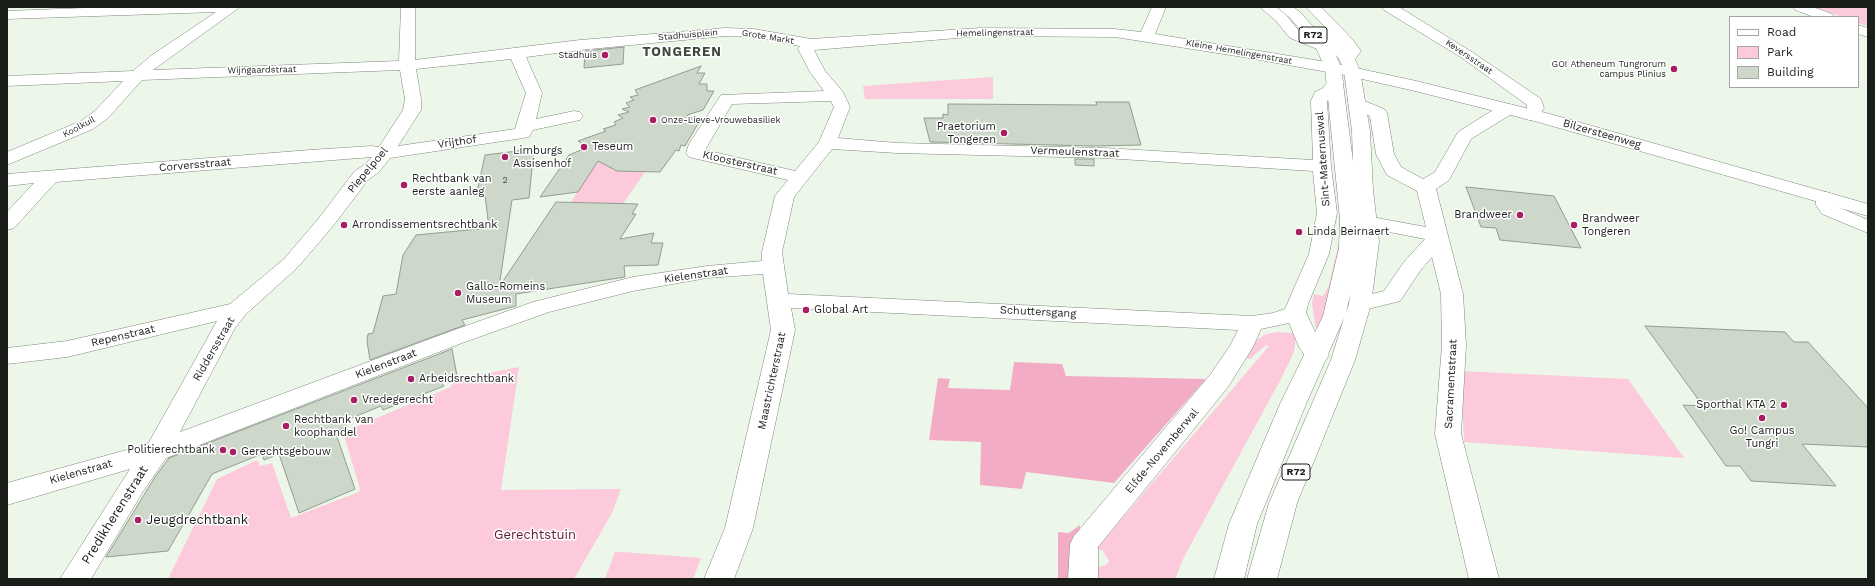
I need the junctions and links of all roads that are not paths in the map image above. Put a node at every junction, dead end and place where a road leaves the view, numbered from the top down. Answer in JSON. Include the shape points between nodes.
{"nodes":[{"id":1,"x":233,"y":7,"type":"edge"},
{"id":2,"x":408,"y":7,"type":"edge"},
{"id":3,"x":1159,"y":7,"type":"edge"},
{"id":4,"x":1267,"y":7,"type":"edge"},
{"id":5,"x":1284,"y":7,"type":"edge"},
{"id":6,"x":1297,"y":7,"type":"edge"},
{"id":7,"x":1313,"y":7,"type":"edge"},
{"id":8,"x":1389,"y":7,"type":"edge"},
{"id":9,"x":1800,"y":7,"type":"edge"},
{"id":10,"x":7,"y":15,"type":"edge"},
{"id":11,"x":1823,"y":16,"type":"edge"},
{"id":12,"x":724,"y":32,"type":"joint"},
{"id":13,"x":1146,"y":37,"type":"junction"},
{"id":14,"x":811,"y":44,"type":"junction"},
{"id":15,"x":1322,"y":46,"type":"junction"},
{"id":16,"x":517,"y":54,"type":"junction"},
{"id":17,"x":407,"y":65,"type":"junction"},
{"id":18,"x":1342,"y":70,"type":"junction"},
{"id":19,"x":138,"y":75,"type":"junction"},
{"id":20,"x":7,"y":81,"type":"edge"},
{"id":21,"x":837,"y":96,"type":"junction"},
{"id":22,"x":1357,"y":103,"type":"junction"},
{"id":23,"x":1507,"y":109,"type":"junction"},
{"id":24,"x":1531,"y":115,"type":"junction"},
{"id":25,"x":574,"y":116,"type":"dead end"},
{"id":26,"x":526,"y":126,"type":"junction"},
{"id":27,"x":827,"y":143,"type":"junction"},
{"id":28,"x":384,"y":153,"type":"junction"},
{"id":29,"x":7,"y":159,"type":"edge"},
{"id":30,"x":1322,"y":166,"type":"junction"},
{"id":31,"x":50,"y":177,"type":"junction"},
{"id":32,"x":799,"y":177,"type":"junction"},
{"id":33,"x":7,"y":180,"type":"edge"},
{"id":34,"x":1426,"y":188,"type":"junction"},
{"id":35,"x":1826,"y":198,"type":"junction"},
{"id":36,"x":1868,"y":210,"type":"edge"},
{"id":37,"x":1359,"y":221,"type":"junction"},
{"id":38,"x":7,"y":224,"type":"edge"},
{"id":39,"x":1868,"y":227,"type":"edge"},
{"id":40,"x":1439,"y":236,"type":"junction"},
{"id":41,"x":291,"y":263,"type":"joint"},
{"id":42,"x":772,"y":267,"type":"junction"},
{"id":43,"x":779,"y":301,"type":"junction"},
{"id":44,"x":1360,"y":304,"type":"junction"},
{"id":45,"x":238,"y":309,"type":"junction"},
{"id":46,"x":1295,"y":313,"type":"junction"},
{"id":47,"x":1252,"y":323,"type":"junction"},
{"id":48,"x":1317,"y":355,"type":"junction"},
{"id":49,"x":7,"y":356,"type":"edge"},
{"id":50,"x":157,"y":450,"type":"junction"},
{"id":51,"x":7,"y":494,"type":"edge"},
{"id":52,"x":75,"y":579,"type":"edge"},
{"id":53,"x":719,"y":579,"type":"edge"},
{"id":54,"x":1083,"y":579,"type":"edge"},
{"id":55,"x":1228,"y":579,"type":"edge"},
{"id":56,"x":1262,"y":579,"type":"edge"},
{"id":57,"x":1484,"y":579,"type":"edge"}],
"edges":[{"from":1,"to":10,"type":"street"},
{"from":1,"to":19,"type":"street","name":"Koolkuil","via":[[158,58]]},
{"from":2,"to":17,"type":"street","name":"Piepelpoel"},
{"from":3,"to":13,"type":"street"},
{"from":4,"to":15,"type":"street","via":[[1281,18],[1295,35]]},
{"from":5,"to":15,"type":"street","number":"R72","via":[[1295,15]]},
{"from":6,"to":18,"type":"street","number":"R72","via":[[1331,38]]},
{"from":7,"to":18,"type":"street","via":[[1353,51]]},
{"from":8,"to":24,"type":"street","name":"Keversstraat","via":[[1467,55],[1535,102],[1536,108]]},
{"from":9,"to":11,"type":"street"},
{"from":12,"to":14,"type":"street","name":"Grote Markt","via":[[754,33]]},
{"from":12,"to":16,"type":"street","name":"Stadhuisplein","via":[[580,45]]},
{"from":13,"to":14,"type":"street","name":"Hemelingenstraat","via":[[1085,32],[981,32]]},
{"from":13,"to":18,"type":"street","name":"Kleine Hemelingenstraat"},
{"from":14,"to":21,"type":"street","via":[[806,49],[818,72]]},
{"from":15,"to":18,"type":"street","number":"R72"},
{"from":16,"to":17,"type":"street","name":"Wijngaardstraat"},
{"from":16,"to":26,"type":"street","via":[[534,93]]},
{"from":17,"to":19,"type":"street","name":"Wijngaardstraat"},
{"from":17,"to":28,"type":"street","name":"Piepelpoel","via":[[413,99],[412,110]]},
{"from":18,"to":22,"type":"street","name":"Sint-Maternuswal","number":"R72"},
{"from":18,"to":23,"type":"street","name":"Bilzersteenweg"},
{"from":18,"to":30,"type":"street","name":"Sint-Maternuswal","via":[[1329,92],[1320,96]]},
{"from":18,"to":37,"type":"street","name":"Sint-Maternuswal","number":"R72"},
{"from":19,"to":20,"type":"street","name":"Wijngaardstraat"},
{"from":19,"to":29,"type":"street","name":"Koolkuil","via":[[102,114],[87,125]]},
{"from":21,"to":27,"type":"street","name":"Maastrichterstraat","via":[[842,107]]},
{"from":21,"to":32,"type":"street","name":"Kloosterstraat","via":[[727,95],[695,152]]},
{"from":22,"to":34,"type":"street","via":[[1378,113],[1385,154],[1394,171]]},
{"from":22,"to":37,"type":"street","name":"Sint-Maternuswal","number":"R72","via":[[1361,131],[1363,190]]},
{"from":23,"to":24,"type":"street","name":"Bilzersteenweg"},
{"from":23,"to":34,"type":"street","via":[[1464,136],[1442,176]]},
{"from":24,"to":35,"type":"street","name":"Bilzersteenweg"},
{"from":25,"to":26,"type":"street"},
{"from":26,"to":28,"type":"street","name":"Vrijthof","via":[[523,133]]},
{"from":27,"to":30,"type":"street","name":"Vermeulenstraat","via":[[897,148],[1104,153]]},
{"from":27,"to":32,"type":"street","name":"Maastrichterstraat"},
{"from":28,"to":31,"type":"street","name":"Corversstraat","via":[[371,151],[310,154]]},
{"from":28,"to":41,"type":"street","name":"Piepelpoel","via":[[372,168],[361,176]]},
{"from":30,"to":46,"type":"street","name":"Sint-Maternuswal","via":[[1327,213],[1319,254]]},
{"from":31,"to":33,"type":"street","name":"Corversstraat"},
{"from":31,"to":38,"type":"street"},
{"from":32,"to":42,"type":"street","name":"Maastrichterstraat","via":[[785,196],[772,252]]},
{"from":34,"to":40,"type":"street","name":"Sacramentstraat"},
{"from":35,"to":36,"type":"street","name":"Bilzersteenweg"},
{"from":35,"to":39,"type":"street","via":[[1829,210]]},
{"from":37,"to":40,"type":"street"},
{"from":37,"to":44,"type":"street","name":"Sint-Maternuswal","number":"R72","via":[[1369,242]]},
{"from":37,"to":48,"type":"street","name":"Sint-Maternuswal","number":"R72","via":[[1349,248],[1344,280],[1334,316]]},
{"from":40,"to":44,"type":"street","via":[[1412,267],[1392,296]]},
{"from":40,"to":57,"type":"street","name":"Sacramentstraat","via":[[1452,294],[1454,345],[1448,434]]},
{"from":41,"to":45,"type":"street","name":"Riddersstraat"},
{"from":42,"to":43,"type":"street","name":"Maastrichterstraat"},
{"from":42,"to":50,"type":"street","name":"Kielenstraat","via":[[707,272],[633,284],[541,308],[454,338]]},
{"from":43,"to":47,"type":"street","name":"Schuttersgang"},
{"from":43,"to":53,"type":"street","name":"Maastrichterstraat","via":[[783,330],[780,349],[739,528]]},
{"from":44,"to":56,"type":"street","number":"R72","via":[[1343,360],[1283,503]]},
{"from":45,"to":49,"type":"street","name":"Repenstraat","via":[[67,349]]},
{"from":45,"to":50,"type":"street","name":"Riddersstraat"},
{"from":46,"to":47,"type":"street","name":"Schuttersgang","via":[[1276,320]]},
{"from":46,"to":48,"type":"street"},
{"from":47,"to":54,"type":"street","name":"Elfde-Novemberwal","via":[[1241,347],[1219,381],[1084,544]]},
{"from":48,"to":55,"type":"street","number":"R72","via":[[1293,404],[1243,524]]},
{"from":50,"to":51,"type":"street","name":"Kielenstraat"},
{"from":50,"to":52,"type":"street","name":"Predikherenstraat"}]}
